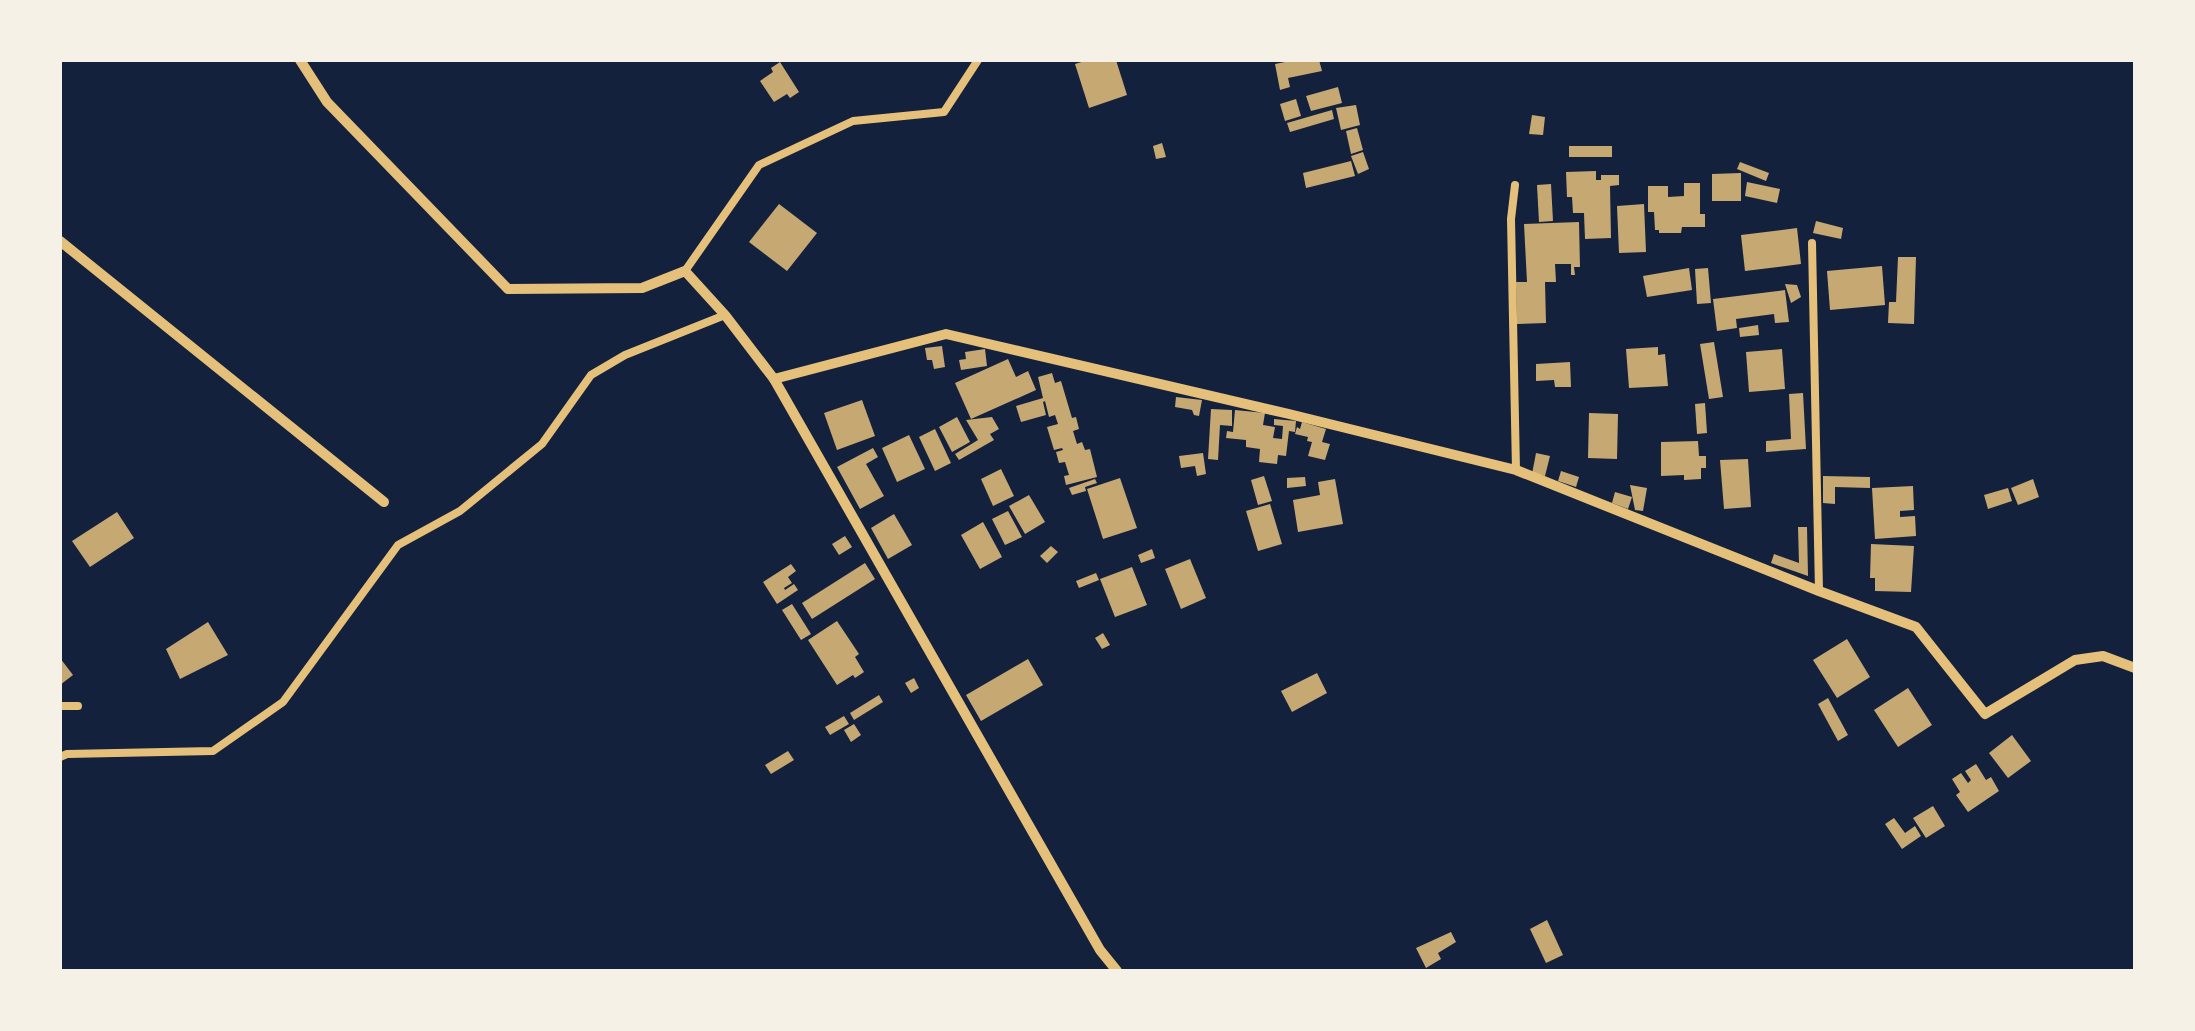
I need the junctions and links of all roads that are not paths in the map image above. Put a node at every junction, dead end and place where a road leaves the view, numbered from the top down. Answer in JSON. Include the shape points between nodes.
{"nodes":[{"id":1,"x":300,"y":60,"type":"edge"},
{"id":2,"x":978,"y":60,"type":"edge"},
{"id":3,"x":1515,"y":185,"type":"dead end"},
{"id":4,"x":60,"y":241,"type":"edge"},
{"id":5,"x":1812,"y":243,"type":"dead end"},
{"id":6,"x":685,"y":271,"type":"junction"},
{"id":7,"x":725,"y":315,"type":"junction"},
{"id":8,"x":774,"y":379,"type":"junction"},
{"id":9,"x":1516,"y":470,"type":"junction"},
{"id":10,"x":384,"y":502,"type":"dead end"},
{"id":11,"x":1819,"y":591,"type":"junction"},
{"id":12,"x":2135,"y":668,"type":"edge"},
{"id":13,"x":60,"y":706,"type":"edge"},
{"id":14,"x":78,"y":706,"type":"dead end"},
{"id":15,"x":60,"y":757,"type":"edge"},
{"id":16,"x":1117,"y":971,"type":"edge"}],
"edges":[{"from":1,"to":6,"type":"street","via":[[327,102],[508,289],[642,288]]},
{"from":2,"to":6,"type":"street","via":[[944,112],[853,121],[759,165]]},
{"from":3,"to":9,"type":"street","via":[[1511,219]]},
{"from":4,"to":10,"type":"street"},
{"from":5,"to":11,"type":"street"},
{"from":6,"to":7,"type":"street"},
{"from":7,"to":8,"type":"street"},
{"from":7,"to":15,"type":"street","via":[[625,355],[591,375],[542,444],[460,511],[398,545],[283,702],[213,751]]},
{"from":8,"to":9,"type":"street","via":[[946,334]]},
{"from":8,"to":16,"type":"street","via":[[1100,950]]},
{"from":9,"to":11,"type":"street"},
{"from":11,"to":12,"type":"street","via":[[1916,627],[1985,714],[2075,660],[2103,656]]},
{"from":13,"to":14,"type":"street"}]}
